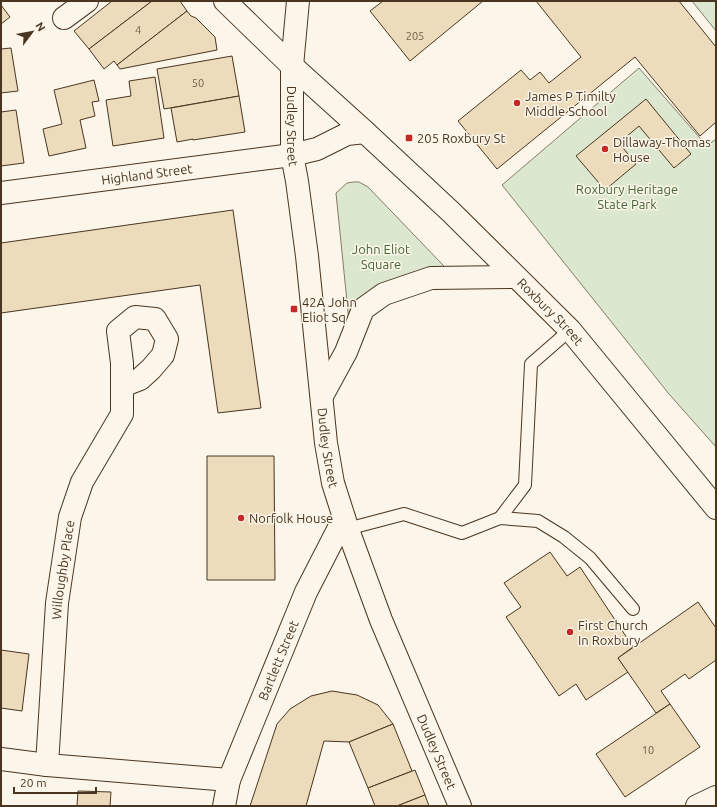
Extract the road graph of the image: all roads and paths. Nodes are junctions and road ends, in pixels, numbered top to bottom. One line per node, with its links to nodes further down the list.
1 (87, 1): 4 (street)
2 (225, 1): 5 (street, Roxbury Street)
3 (298, 1): 5 (street)
4 (64, 18)
5 (292, 66): 6 (street, Roxbury Street); 7 (street, Dudley Street)
6 (365, 132): 7 (street); 9 (street, Roxbury Street)
7 (292, 155): 8 (street, Highland Street); 12 (street, Dudley Street)
8 (1, 193)
9 (516, 277): 10 (street, Roxbury Street); 12 (street)
10 (570, 330): 13 (street, Roxbury Street); 14 (lane)
11 (122, 386): 18 (street, Willoughby Place)
12 (322, 396): 15 (street, Dudley Street)
13 (716, 508)
14 (500, 518): 15 (lane); 16 (lane)
15 (346, 524): 19 (street, Bartlett Street); 22 (street, Dudley Street)
16 (633, 609)
17 (1, 759): 18 (street)
18 (47, 765): 19 (street)
19 (230, 780): 21 (street, Bartlett Street)
20 (716, 796): 23 (street)
21 (224, 806)
22 (460, 806)
23 (697, 806)

